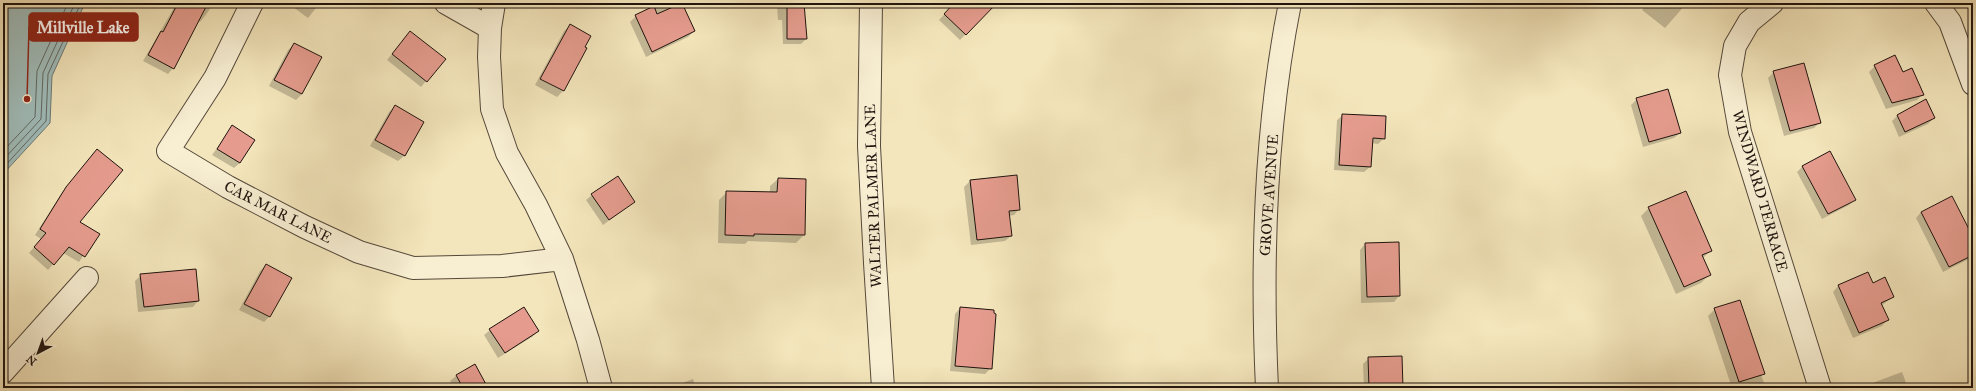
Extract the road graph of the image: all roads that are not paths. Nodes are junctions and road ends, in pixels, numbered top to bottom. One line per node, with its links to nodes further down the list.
1 (252, 3): 10 (street, CAR MAR LANE)
2 (446, 3): 8 (street)
3 (494, 3): 8 (street)
4 (871, 3): 14 (street, WALTER PALMER LANE)
5 (1290, 3): 15 (street, GROVE AVENUE)
6 (1772, 3): 16 (street, WINDWARD TERRACE)
7 (1936, 3): 9 (street)
8 (490, 28): 10 (street)
9 (1973, 84)
10 (562, 259): 13 (street)
11 (87, 278): 12 (street)
12 (3, 372)
13 (600, 388)
14 (883, 388)
15 (1267, 388)
16 (1820, 388)

